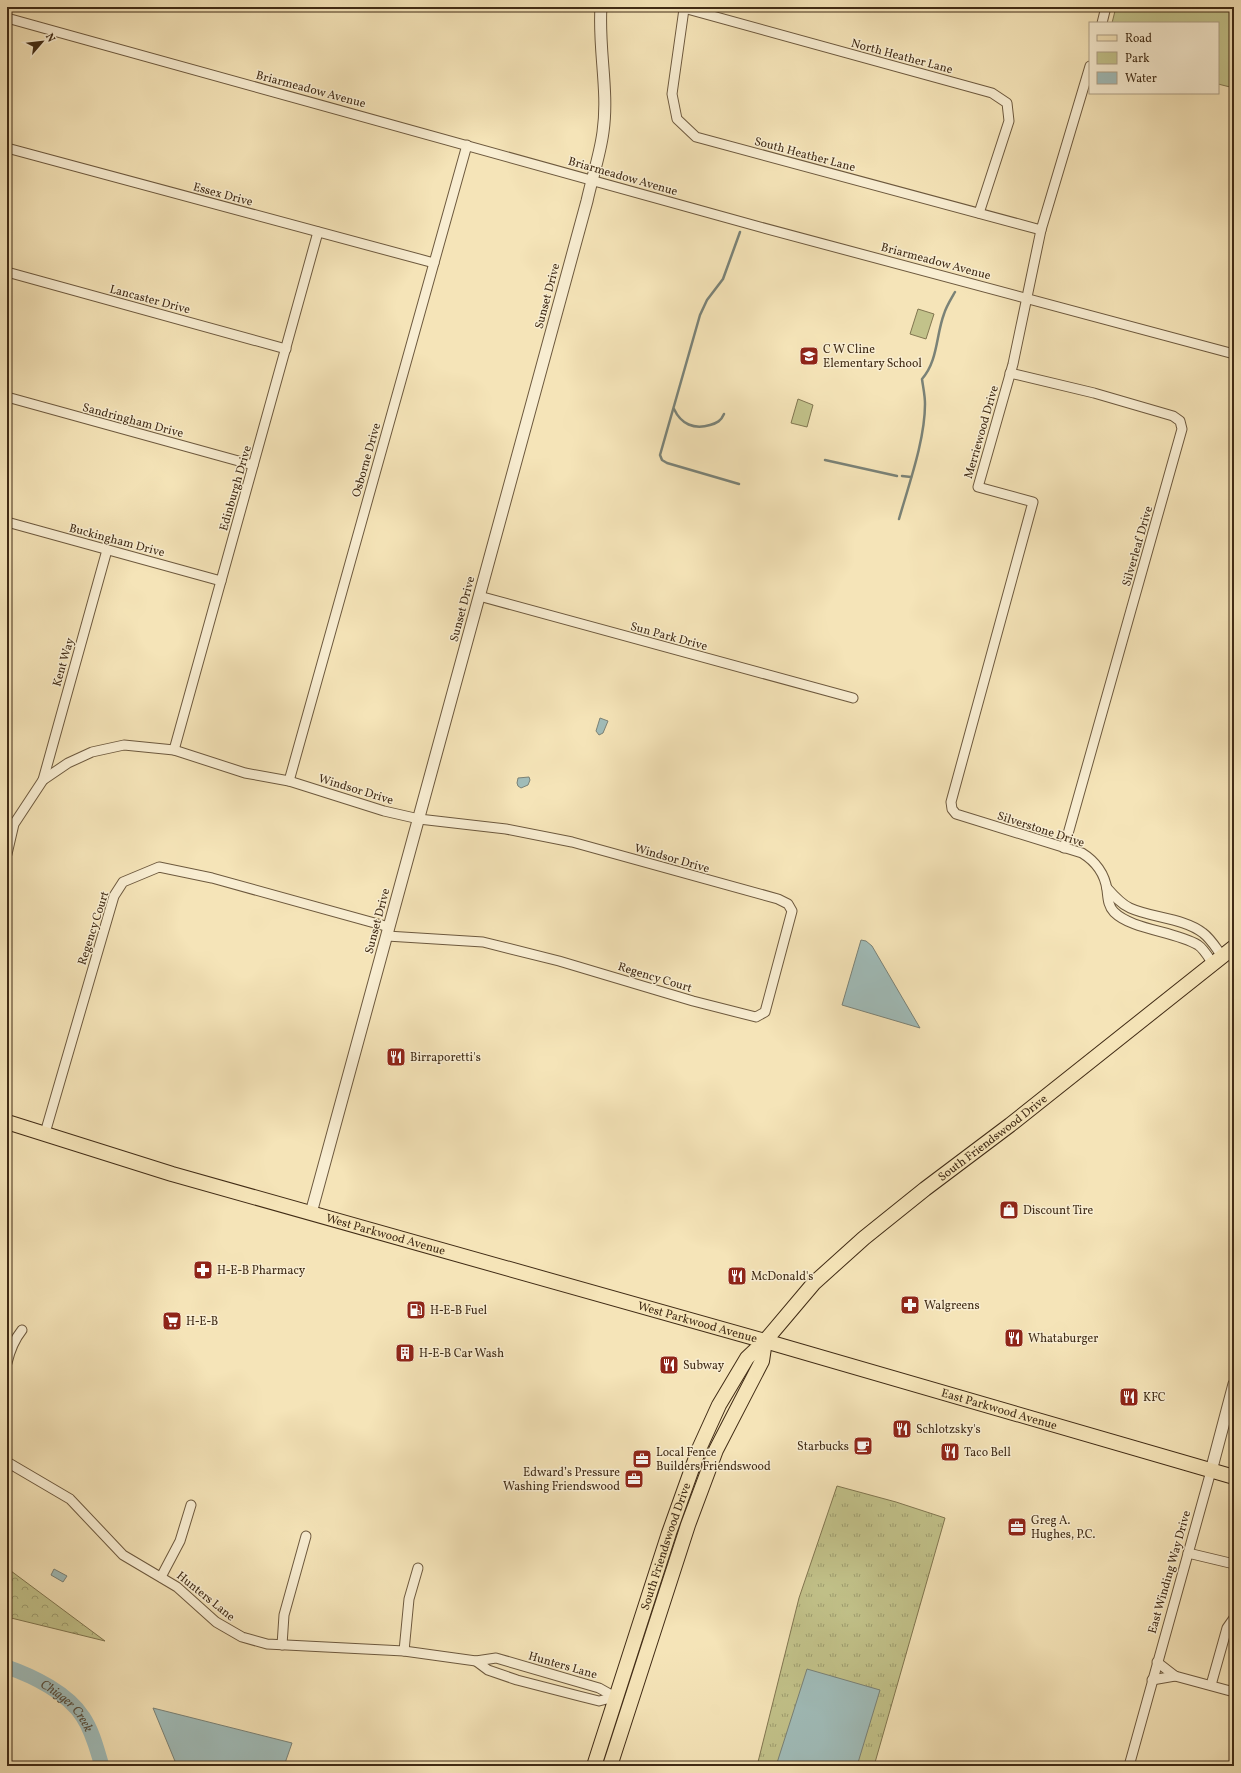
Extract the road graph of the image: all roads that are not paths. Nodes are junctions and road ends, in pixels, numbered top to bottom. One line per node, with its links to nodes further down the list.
1 (601, 7): 9 (street, Sunset Drive)
2 (1106, 7): 5 (street)
3 (681, 8): 10 (street, South Heather Lane); 10 (street, North Heather Lane)
4 (7, 18): 7 (street, Briarmeadow Avenue)
5 (1102, 22)
6 (1089, 69): 11 (street, Merriewood Drive)
7 (467, 145): 9 (street, Briarmeadow Avenue); 13 (street, Osborne Drive)
8 (7, 148): 12 (street, Essex Drive)
9 (592, 180): 15 (street, Briarmeadow Avenue); 24 (street, Sunset Drive)
10 (979, 213): 11 (street, South Heather Lane)
11 (1041, 230): 15 (street, Merriewood Drive)
12 (318, 232): 13 (street, Essex Drive); 16 (street, Edinburgh Drive)
13 (434, 263): 28 (street, Osborne Drive)
14 (7, 272): 16 (street, Lancaster Drive)
15 (1027, 298): 17 (street, Briarmeadow Avenue); 18 (street, Merriewood Drive)
16 (286, 349): 20 (street, Edinburgh Drive)
17 (1234, 354)
18 (1010, 373): 29 (street, Merriewood Drive); 31 (street, Silverleaf Drive)
19 (7, 397): 20 (street, Sandringham Drive)
20 (253, 465): 23 (street, Edinburgh Drive)
21 (7, 522): 22 (street, Buckingham Drive)
22 (107, 550): 23 (street, Buckingham Drive); 27 (street, Kent Way)
23 (221, 581): 26 (street, Edinburgh Drive)
24 (479, 596): 25 (street, Sun Park Drive); 30 (street, Sunset Drive)
25 (853, 698)
26 (174, 750): 27 (street, Windsor Drive); 28 (street, Windsor Drive)
27 (43, 780): 32 (street, Windsor Drive)
28 (289, 781): 30 (street, Windsor Drive)
29 (952, 809): 31 (street, Silverstone Drive)
30 (419, 819): 34 (street, Windsor Drive); 36 (street, Sunset Drive)
31 (1064, 848): 33 (street, Silverstone Drive)
32 (7, 854)
33 (1107, 888): 35 (street, Silverstone Drive); 37 (street, Silverstone Drive)
34 (751, 892): 36 (street, Regency Court)
35 (1170, 920): 37 (street); 39 (street, Silverstone Drive)
36 (388, 932): 41 (street, Regency Court); 42 (street, Sunset Drive)
37 (1166, 932): 39 (street, Silverstone Drive)
38 (1234, 947): 39 (main road, South Friendswood Drive)
39 (1218, 960): 44 (main road, South Friendswood Drive)
40 (7, 1122): 41 (main road, West Parkwood Avenue)
41 (45, 1133): 42 (main road, West Parkwood Avenue)
42 (311, 1212): 44 (main road, West Parkwood Avenue)
43 (22, 1330): 45 (street)
44 (765, 1341): 48 (main road, East Parkwood Avenue); 65 (main road, South Friendswood Drive); 67 (main road, South Friendswood Drive)
45 (7, 1363)
46 (1234, 1384): 48 (street, East Winding Way Drive)
47 (7, 1462): 55 (street, Hunters Lane)
48 (1211, 1471): 49 (main road, East Parkwood Avenue); 52 (street, East Winding Way Drive)
49 (1234, 1477)
50 (191, 1505): 55 (street)
51 (306, 1536): 57 (street)
52 (1188, 1553): 53 (street); 60 (street, East Winding Way Drive)
53 (1234, 1564)
54 (418, 1568): 58 (street)
55 (161, 1576): 57 (street, Hunters Lane)
56 (1234, 1618): 63 (street)
57 (282, 1645): 58 (street, Hunters Lane)
58 (404, 1651): 59 (street, Hunters Lane)
59 (476, 1661): 65 (street, Hunters Lane); 65 (street, Hunters Lane)
60 (1157, 1662): 61 (street); 62 (street, East Winding Way Drive)
61 (1175, 1676): 62 (street); 63 (street)
62 (1152, 1680): 68 (street, East Winding Way Drive)
63 (1211, 1685): 64 (street)
64 (1234, 1692)
65 (615, 1697): 66 (main road, South Friendswood Drive)
66 (594, 1766)
67 (610, 1766)
68 (1129, 1766)

